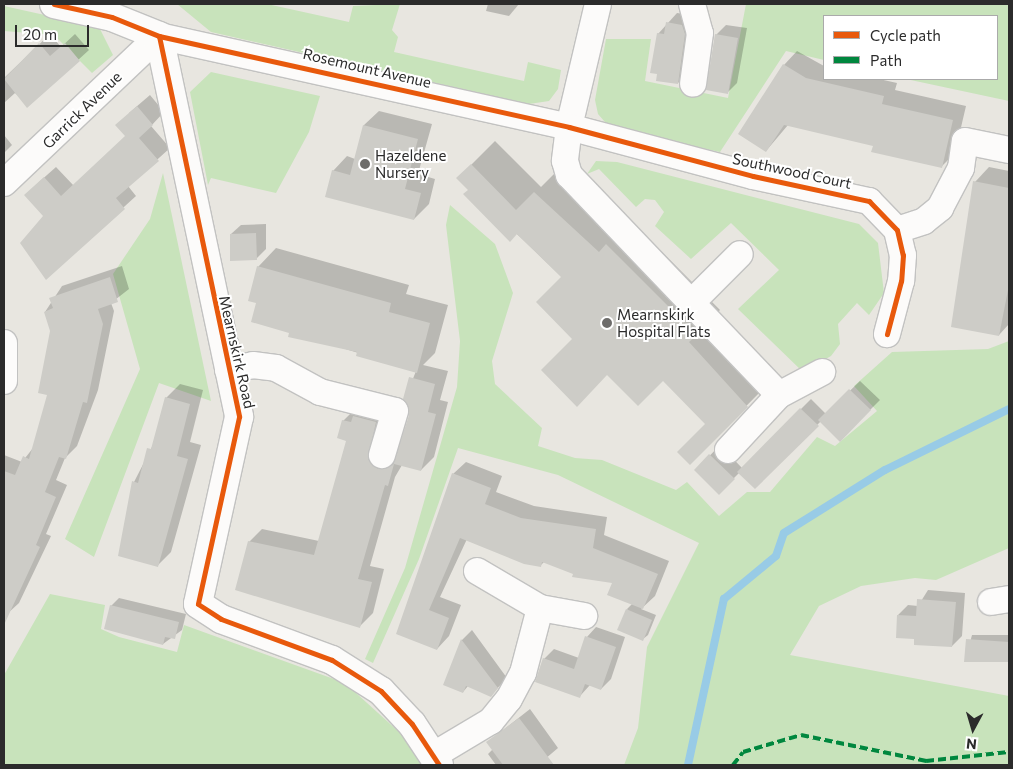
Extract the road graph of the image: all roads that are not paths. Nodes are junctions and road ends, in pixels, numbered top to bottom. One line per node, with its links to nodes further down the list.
1 (54, 4): 4 (street)
2 (598, 4): 6 (street)
3 (692, 4): 5 (street)
4 (159, 36): 6 (street, Rosemount Avenue); 8 (street, Garrick Avenue); 14 (street, Mearnskirk Road)
5 (693, 84)
6 (569, 127): 9 (street, Southwood Court); 11 (street)
7 (1009, 150): 9 (street)
8 (4, 183)
9 (897, 230): 12 (street)
10 (740, 254): 11 (street)
11 (693, 301): 17 (street)
12 (888, 334)
13 (4, 349): 16 (street)
14 (228, 370): 19 (street, Mearnskirk Road); 23 (street, Mearnskirk Road)
15 (822, 372): 17 (street)
16 (4, 381)
17 (780, 395): 18 (street)
18 (728, 450)
19 (382, 455)
20 (477, 571): 21 (street)
21 (540, 608): 22 (street); 23 (street)
22 (584, 616)
23 (437, 760)

